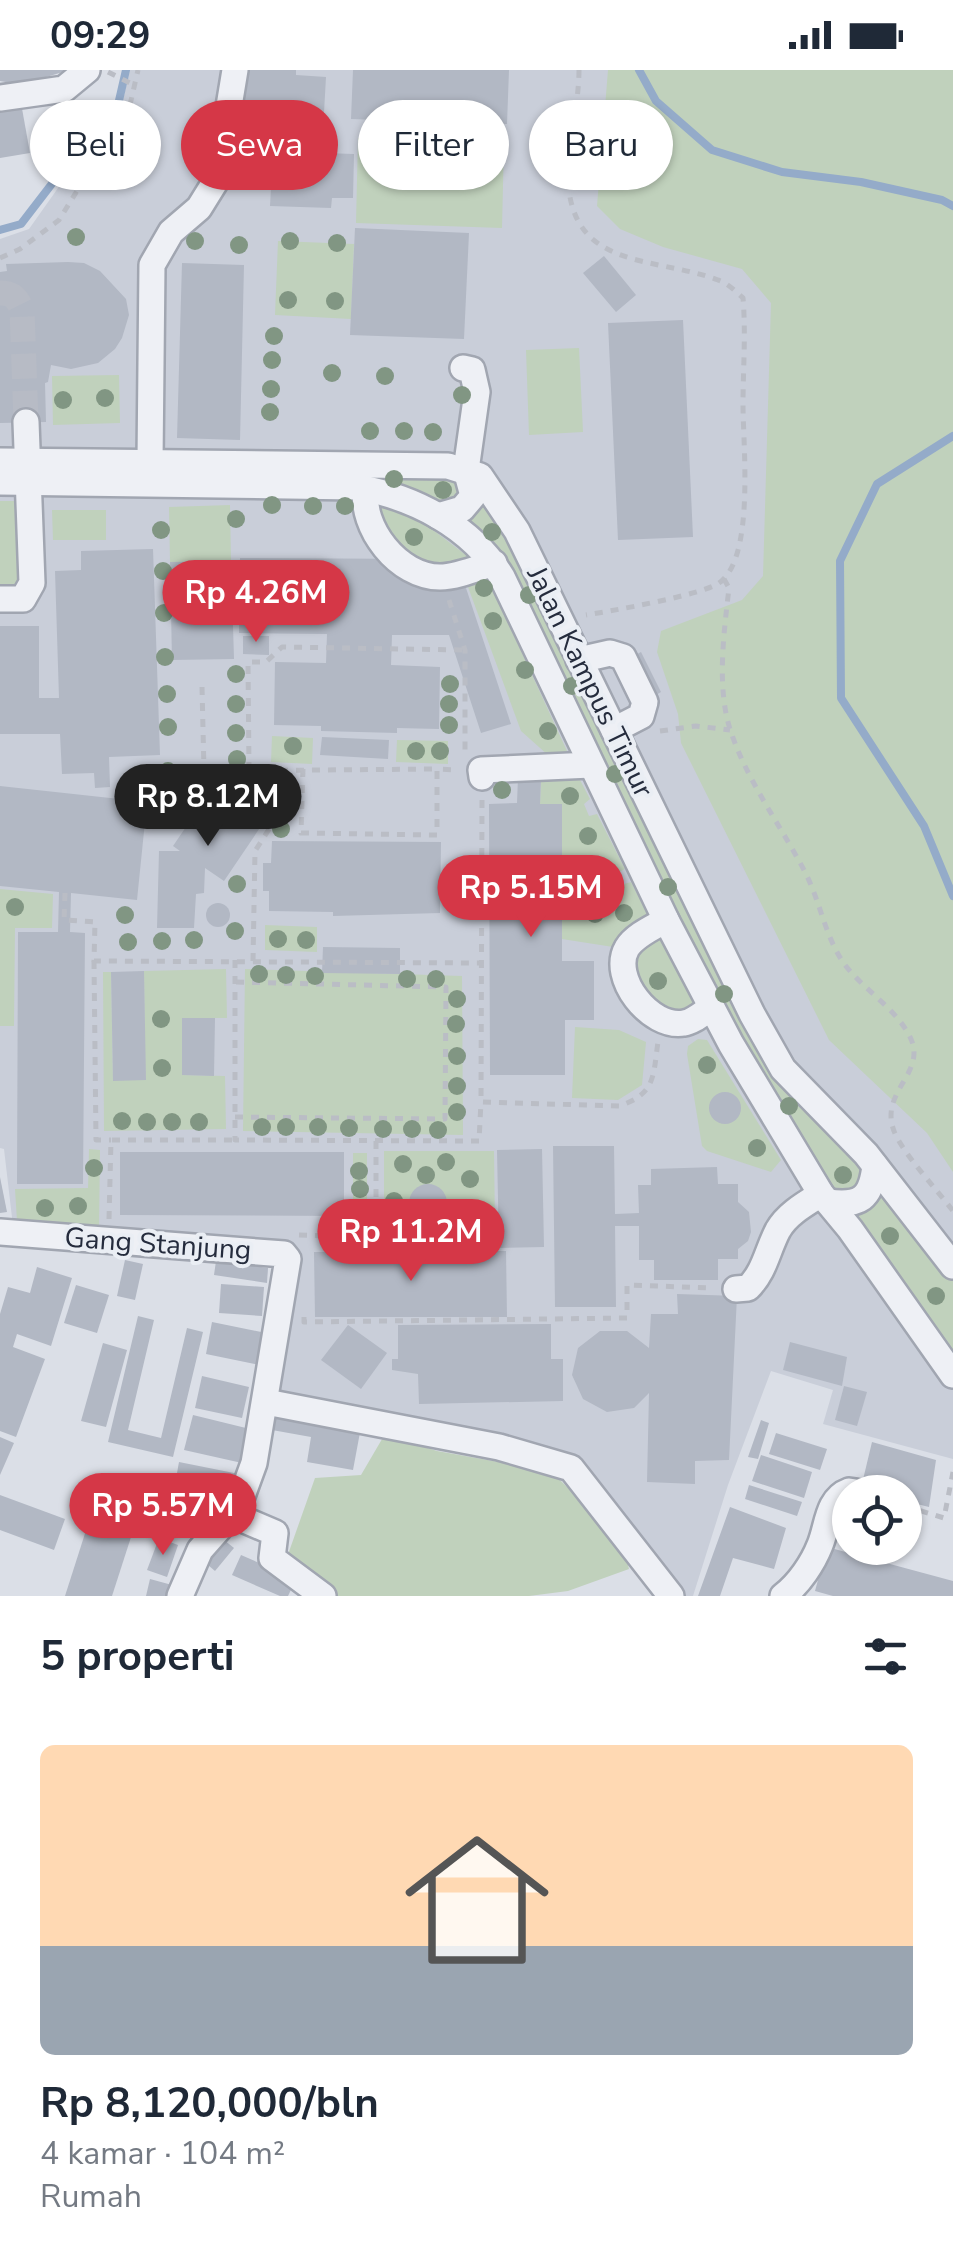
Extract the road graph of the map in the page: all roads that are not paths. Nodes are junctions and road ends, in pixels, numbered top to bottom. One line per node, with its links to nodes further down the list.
1 (235, 70): 6 (street)
2 (98, 72): 3 (street)
3 (0, 98)
4 (463, 368): 7 (street)
5 (26, 422): 8 (street)
6 (150, 461): 7 (street); 8 (street)
7 (466, 470): 10 (street); 13 (street, Jalan Kampus Timur)
8 (13, 472): 9 (street, Jalan Kampus Timur); 12 (street)
9 (366, 488): 10 (street, Jalan Kampus Timur); 11 (street)
10 (438, 516): 11 (street, Jalan Kampus Timur)
11 (494, 563): 15 (street, Jalan Kampus Timur)
12 (0, 599)
13 (579, 660): 14 (street, Jalan Kampus Timur); 14 (street)
14 (614, 730): 19 (street, Jalan Kampus Timur)
15 (591, 764): 16 (street); 17 (street, Jalan Kampus Timur)
16 (474, 773)
17 (666, 920): 18 (street, Jalan Kampus Timur); 18 (street)
18 (711, 1008): 20 (street, Jalan Kampus Timur)
19 (874, 1166): 20 (street); 22 (street, Jalan Kampus Timur)
20 (825, 1198): 23 (street); 24 (street, Jalan Kampus Timur)
21 (0, 1232): 25 (street, Gang Stanjung)
22 (953, 1266)
23 (736, 1290)
24 (953, 1375)
25 (266, 1402): 27 (street); 30 (street)
26 (832, 1511): 31 (street)
27 (232, 1515): 28 (street); 29 (street)
28 (180, 1596)
29 (324, 1596)
30 (671, 1596)
31 (784, 1596)

